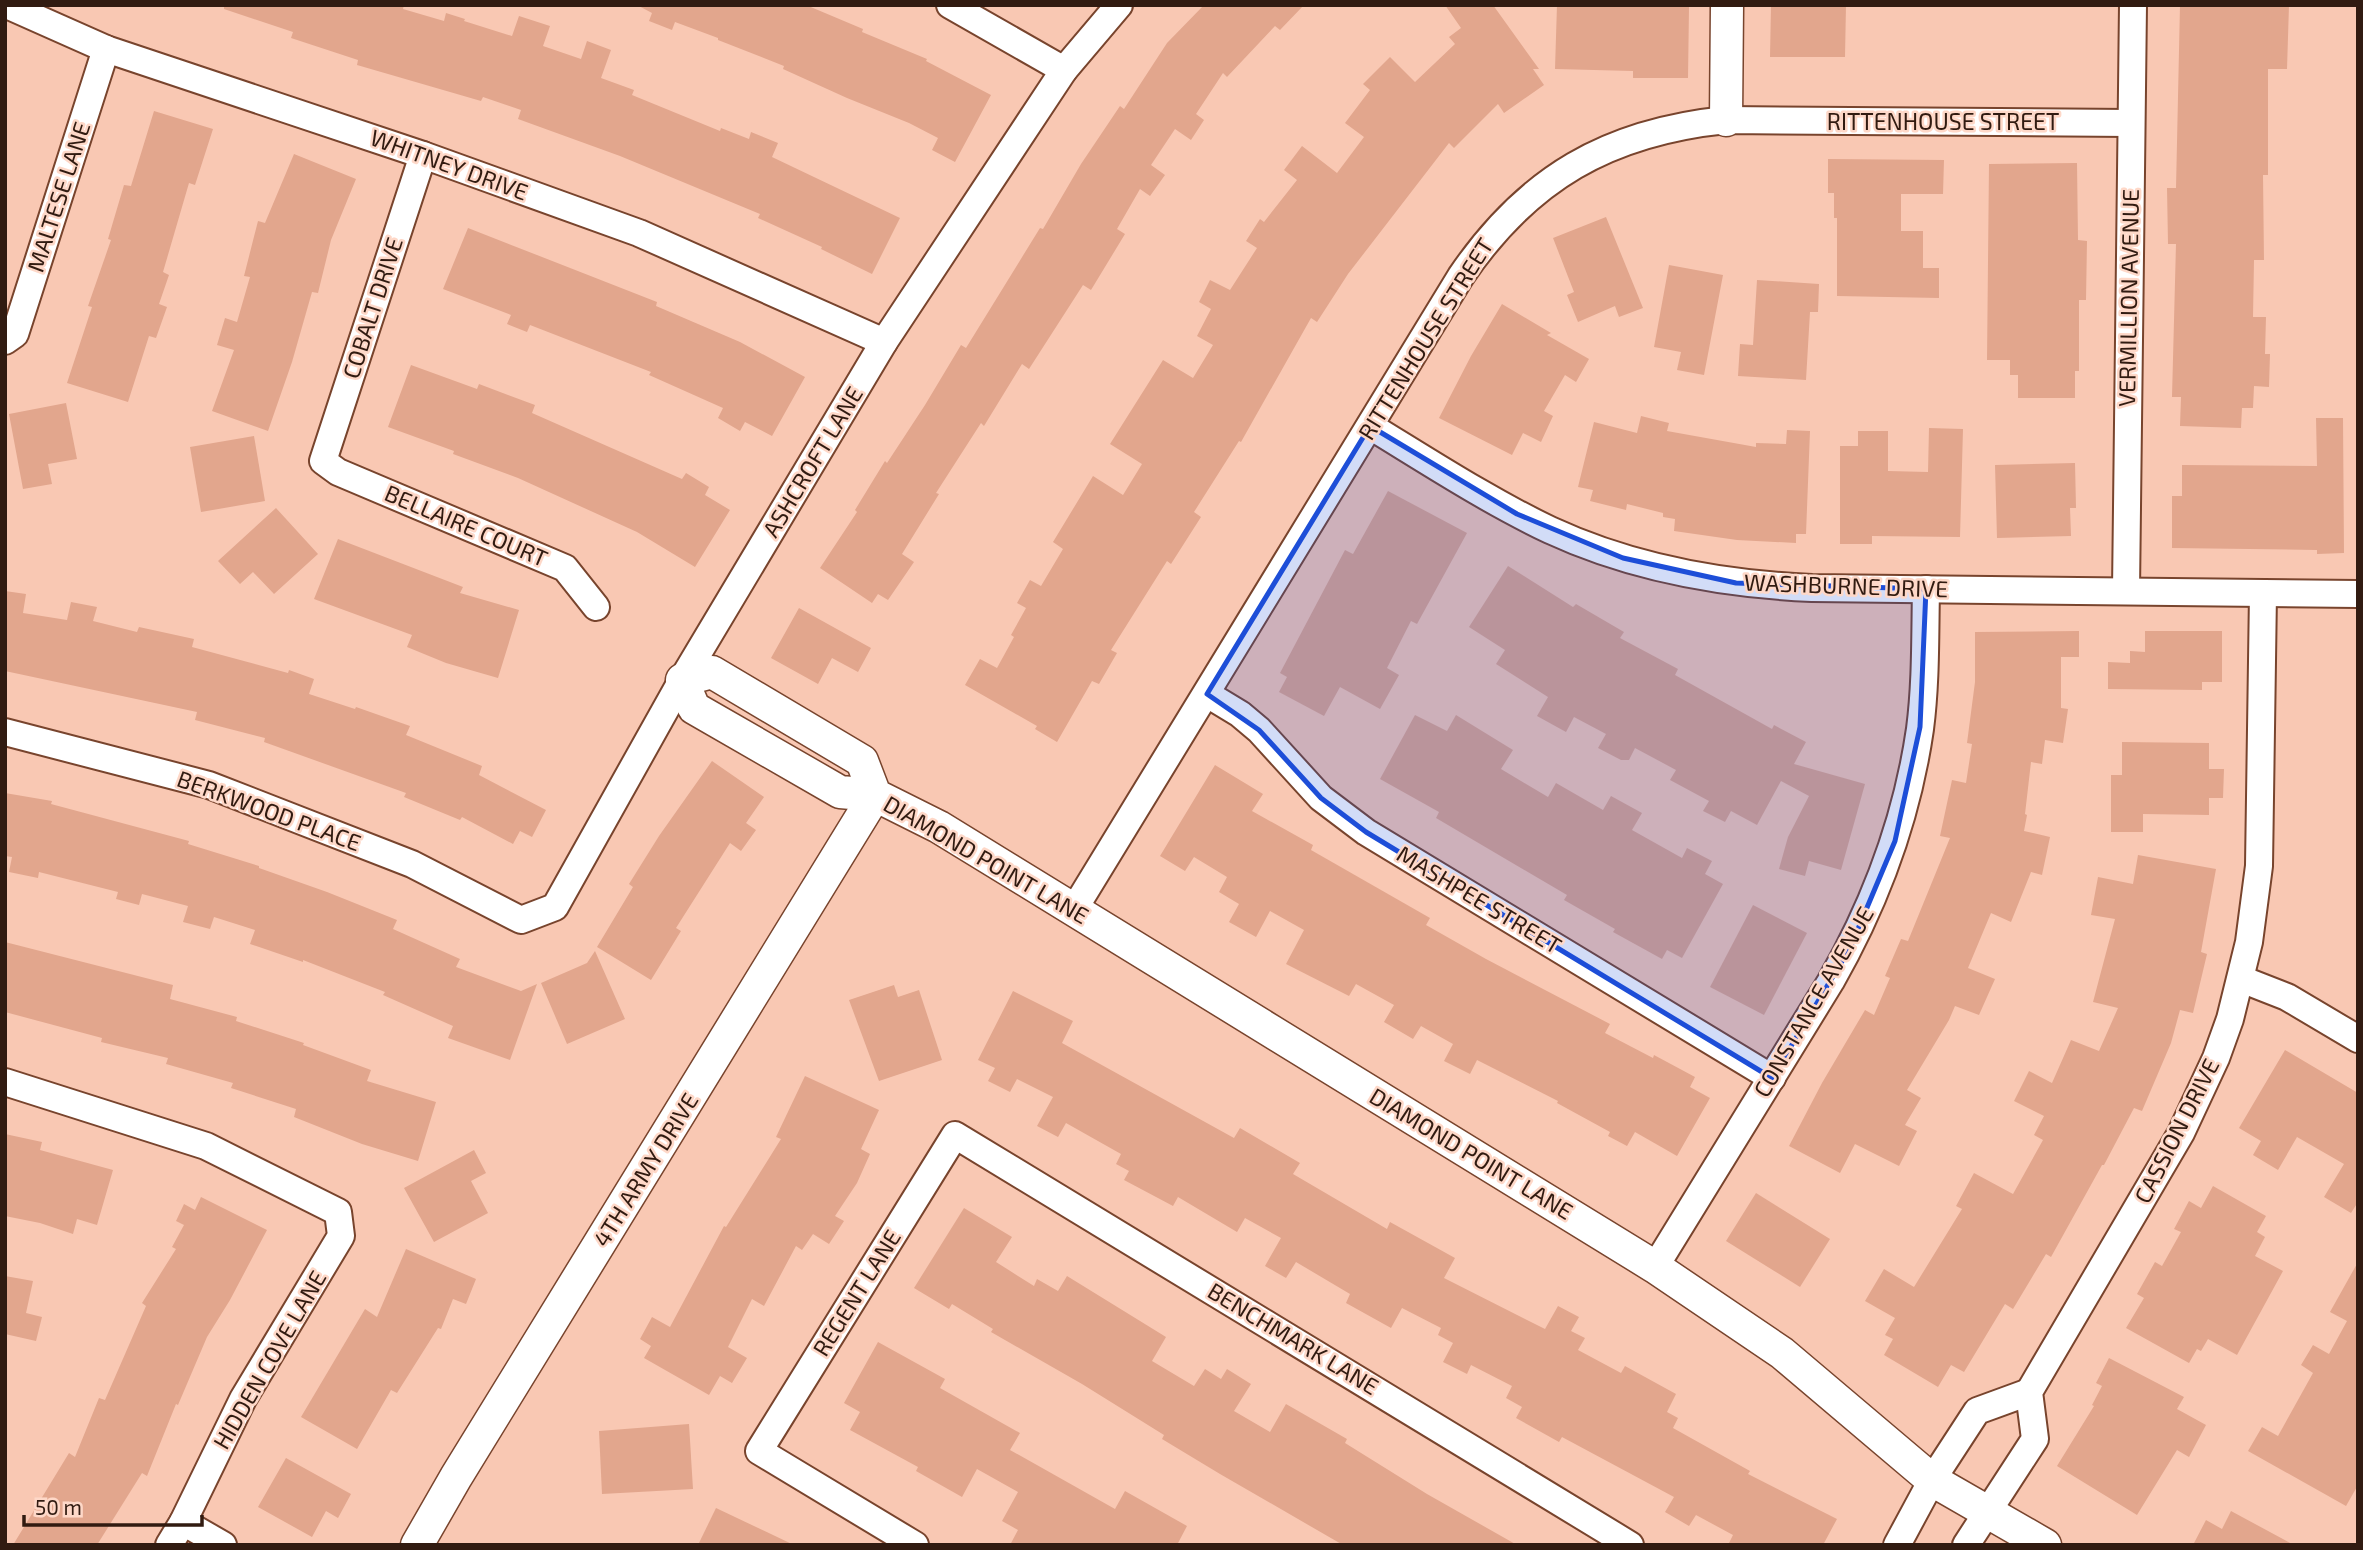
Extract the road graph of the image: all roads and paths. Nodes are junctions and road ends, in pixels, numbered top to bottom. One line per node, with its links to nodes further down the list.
1 (7, 5): 6 (street, WHITNEY DRIVE)
2 (950, 5): 7 (street)
3 (1119, 5): 7 (street, ASHCROFT LANE)
4 (1727, 5): 8 (street)
5 (2133, 5): 9 (street, VERMILLION AVENUE)
6 (106, 49): 10 (street, WHITNEY DRIVE); 11 (street, MALTESE LANE)
7 (1064, 70): 12 (street, ASHCROFT LANE)
8 (1726, 120): 9 (street, RITTENHOUSE STREET); 13 (street, RITTENHOUSE STREET)
9 (2131, 123): 16 (street, VERMILLION AVENUE)
10 (423, 155): 12 (street, WHITNEY DRIVE); 14 (street, COBALT DRIVE)
11 (5, 341)
12 (884, 342): 20 (street, ASHCROFT LANE)
13 (1370, 426): 15 (street, WASHBURNE DRIVE); 21 (street, RITTENHOUSE STREET)
14 (324, 461): 19 (street, BELLAIRE COURT)
15 (1926, 589): 16 (street, WASHBURNE DRIVE); 28 (street, CONSTANCE AVENUE)
16 (2126, 591): 17 (street, WASHBURNE DRIVE)
17 (2263, 593): 18 (street, WASHBURNE DRIVE); 26 (street, CASSION DRIVE)
18 (2358, 594)
19 (596, 607)
20 (682, 680): 23 (street, DIAMOND POINT LANE); 25 (street, ASHCROFT LANE)
21 (1208, 694): 24 (street, RITTENHOUSE STREET); 28 (street, MASHPEE STREET)
22 (5, 732): 25 (street, BERKWOOD PLACE)
23 (874, 794): 24 (street, DIAMOND POINT LANE); 38 (street, 4TH ARMY DRIVE)
24 (1073, 911): 31 (street, DIAMOND POINT LANE)
25 (521, 920)
26 (2241, 979): 27 (street); 32 (street, CASSION DRIVE)
27 (2358, 1039)
28 (1772, 1078): 31 (street, CONSTANCE AVENUE)
29 (5, 1082): 35 (street, HIDDEN COVE LANE)
30 (954, 1135): 39 (street, REGENT LANE); 40 (street, BENCHMARK LANE)
31 (1655, 1267): 33 (street, DIAMOND POINT LANE)
32 (2029, 1392): 33 (street); 34 (street)
33 (1932, 1480): 34 (street, DIAMOND POINT LANE); 41 (street)
34 (1987, 1511): 42 (street); 43 (street, DIAMOND POINT LANE)
35 (183, 1522): 36 (street, HIDDEN COVE LANE); 37 (street)
36 (169, 1545)
37 (223, 1545)
38 (417, 1545)
39 (915, 1545)
40 (1630, 1545)
41 (1897, 1545)
42 (1966, 1545)
43 (2045, 1545)

